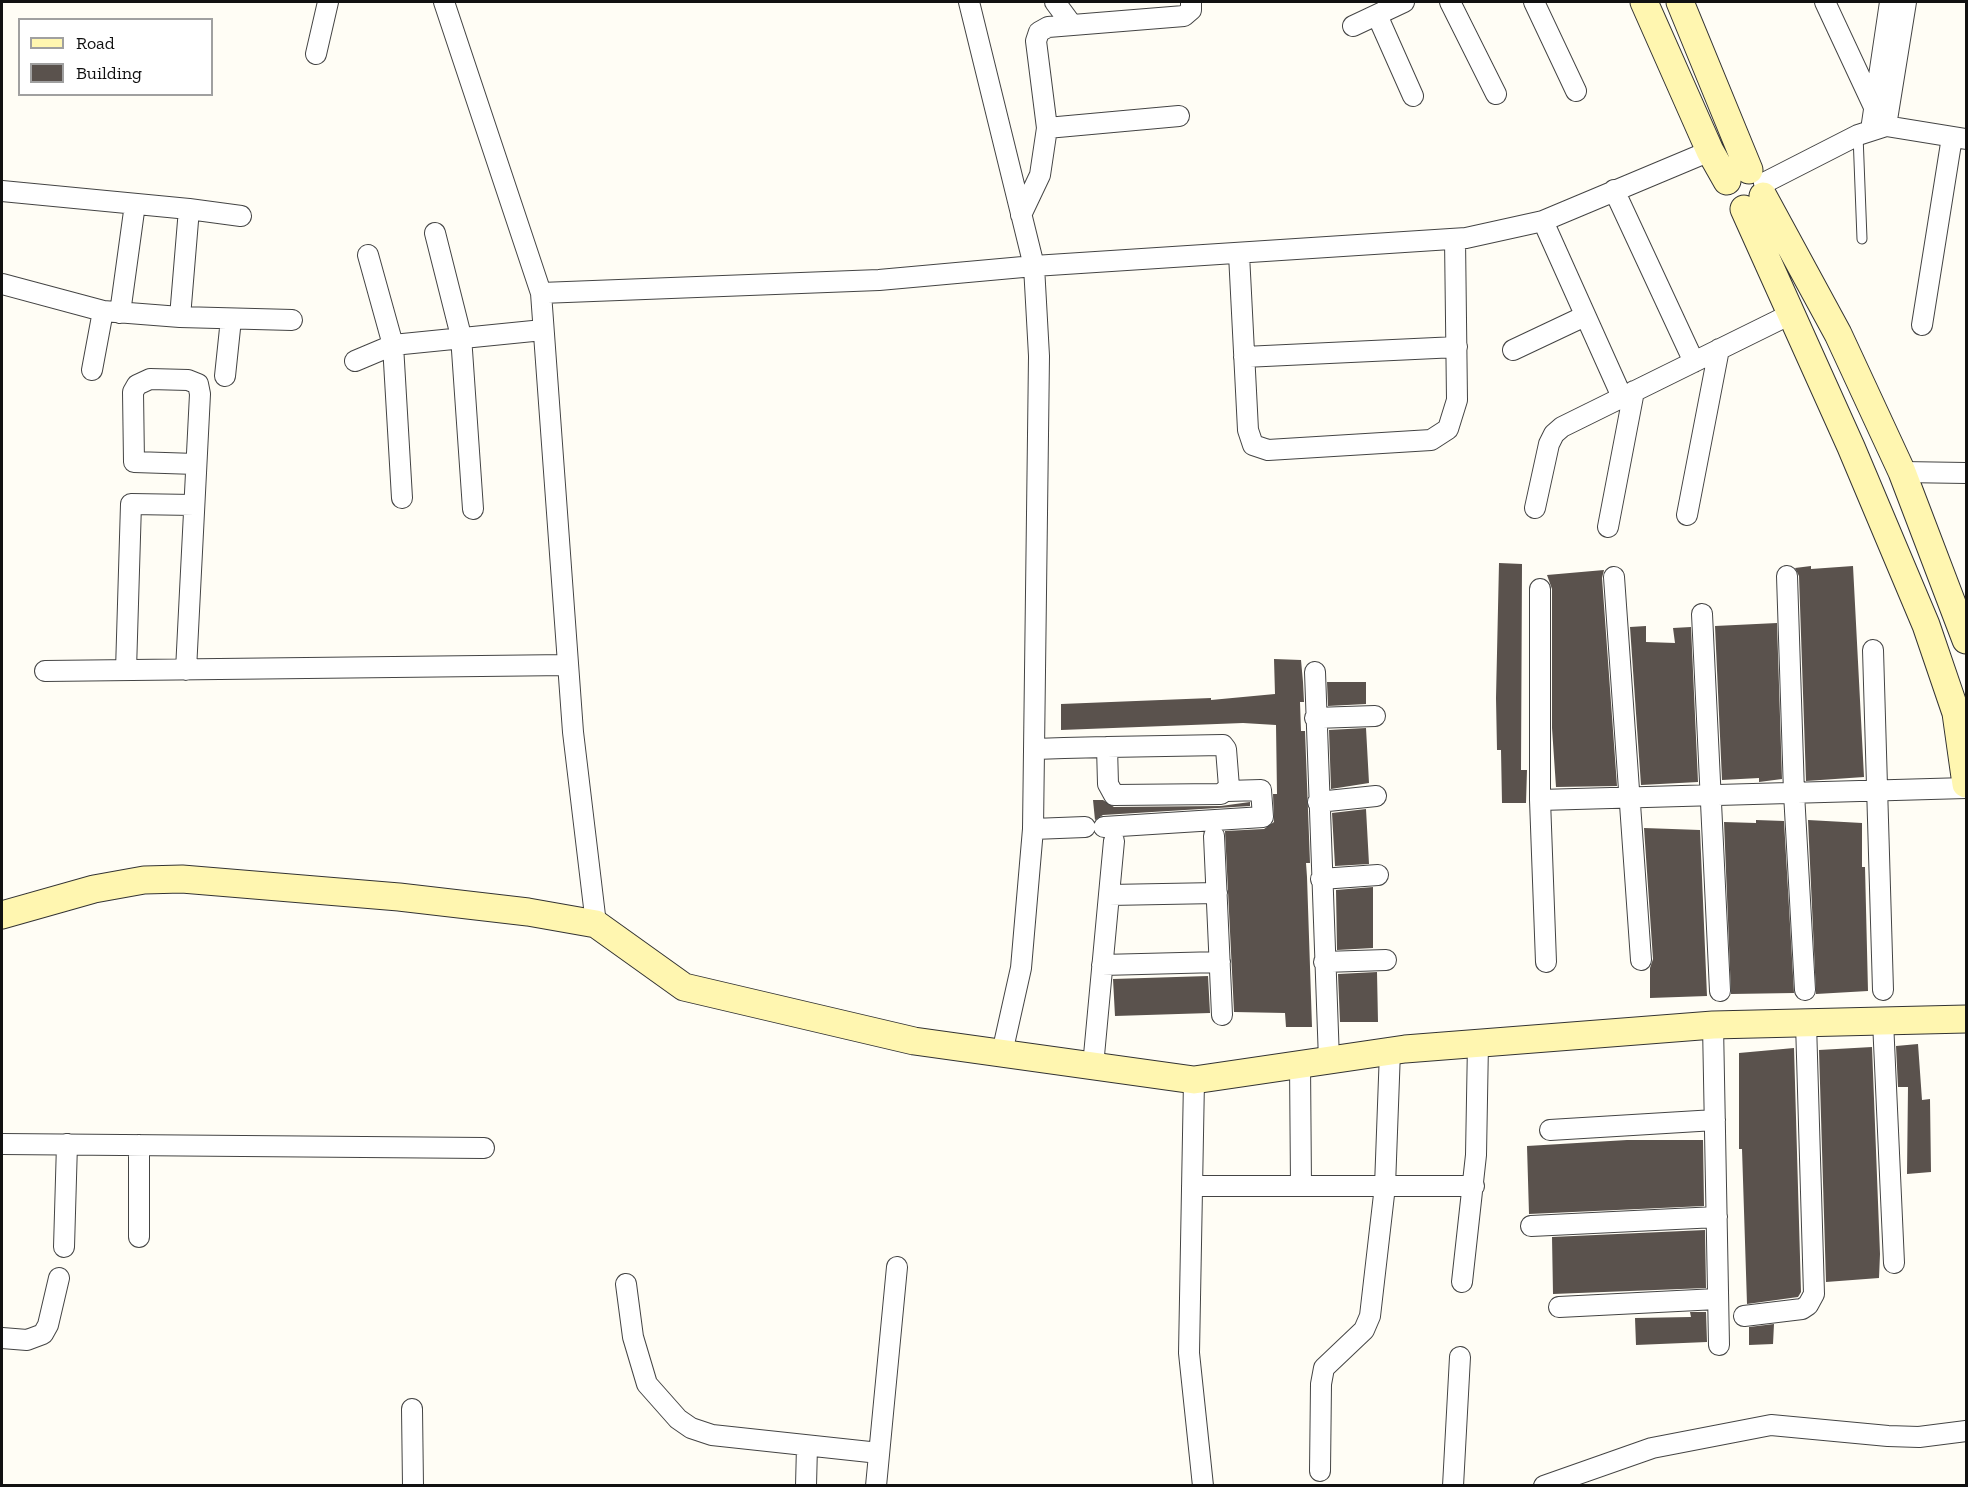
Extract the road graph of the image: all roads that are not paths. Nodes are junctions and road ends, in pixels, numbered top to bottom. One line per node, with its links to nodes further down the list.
1 (328, 2): 16 (street)
2 (444, 2): 41 (street)
3 (969, 2): 31 (street)
4 (1055, 2): 14 (street)
5 (1191, 2): 14 (street)
6 (1450, 2): 18 (street)
7 (1534, 2): 17 (street)
8 (1644, 2): 25 (street)
9 (1680, 2): 26 (street)
10 (1825, 2): 20 (street)
11 (1890, 2): 20 (street)
12 (1906, 2): 23 (street)
13 (1387, 7): 15 (street); 19 (street)
14 (1072, 25): 22 (street)
15 (1353, 26)
16 (316, 54)
17 (1576, 91)
18 (1496, 94)
19 (1413, 96)
20 (1874, 107): 23 (street)
21 (1179, 116): 22 (street)
22 (1047, 128): 31 (street)
23 (1872, 130): 24 (street); 26 (street); 36 (lane)
24 (1959, 138): 48 (street)
25 (1710, 151): 26 (street); 27 (street)
26 (1749, 188): 43 (street); 62 (street)
27 (1614, 190): 33 (street); 57 (street)
28 (2, 191): 29 (street)
29 (135, 204): 30 (street); 42 (street)
30 (189, 209): 32 (street); 45 (street)
31 (1021, 215): 39 (street)
32 (241, 216)
33 (1543, 221): 35 (street); 44 (street)
34 (435, 233): 50 (street)
35 (1455, 239): 37 (street); 52 (street)
36 (1862, 239)
37 (1239, 254): 39 (street); 55 (street)
38 (368, 255): 51 (street)
39 (1034, 266): 41 (street); 84 (street)
40 (2, 284): 42 (street)
41 (541, 293): 49 (street)
42 (112, 312): 45 (street); 58 (street)
43 (1791, 314): 53 (street); 85 (street)
44 (1585, 316): 54 (street); 60 (street)
45 (180, 317): 46 (street)
46 (231, 319): 47 (street); 59 (street)
47 (292, 320)
48 (1922, 325)
49 (543, 330): 50 (street); 76 (street)
50 (461, 336): 51 (street); 67 (street)
51 (393, 345): 56 (street); 64 (street)
52 (1457, 347): 55 (street); 55 (street)
53 (1719, 349): 57 (street); 68 (street)
54 (1513, 350)
55 (1244, 357)
56 (355, 361)
57 (1694, 362): 60 (street)
58 (92, 370)
59 (225, 376)
60 (1628, 394): 66 (street); 69 (street)
61 (196, 464): 61 (street); 65 (street)
62 (1902, 472): 63 (street); 74 (street)
63 (1966, 473)
64 (402, 498)
65 (194, 505): 77 (street); 78 (street)
66 (1535, 508)
67 (473, 509)
68 (1687, 515)
69 (1608, 527)
70 (1787, 576): 88 (street)
71 (1614, 577): 91 (street)
72 (1540, 589): 92 (street)
73 (1702, 614): 89 (street)
74 (1966, 640)
75 (1873, 650): 86 (street)
76 (568, 665): 78 (street); 102 (street)
77 (126, 670): 78 (street); 79 (street)
78 (186, 670)
79 (45, 671)
80 (1315, 672): 82 (street)
81 (1375, 716): 82 (street)
82 (1315, 718): 93 (street)
83 (1107, 747): 84 (street); 87 (street); 87 (street)
84 (1035, 749): 94 (street)
85 (1966, 786): 86 (street)
86 (1879, 790): 88 (street); 110 (street)
87 (1227, 791): 95 (street)
88 (1794, 793): 89 (street); 109 (street)
89 (1710, 795): 91 (street); 111 (street)
90 (1376, 796): 93 (street)
91 (1630, 797): 92 (street); 104 (street)
92 (1540, 800): 107 (street)
93 (1318, 802): 98 (street)
94 (1033, 829): 95 (street); 119 (street)
95 (1101, 832): 100 (street)
96 (1214, 836): 99 (street)
97 (1378, 875): 98 (street)
98 (1321, 879): 106 (street)
99 (1217, 893): 100 (street); 105 (street)
100 (1109, 895): 108 (street)
101 (2, 915): 102 (street)
102 (596, 924): 119 (street)
103 (1386, 960): 106 (street)
104 (1641, 960)
105 (1220, 962): 108 (street); 112 (street)
106 (1324, 962): 120 (street)
107 (1546, 962)
108 (1102, 965): 122 (street)
109 (1805, 990)
110 (1883, 990)
111 (1720, 991)
112 (1222, 1015)
113 (1966, 1019): 114 (street)
114 (1883, 1021): 115 (street); 138 (street)
115 (1806, 1023): 116 (street); 145 (street)
116 (1713, 1025): 117 (street); 124 (street)
117 (1478, 1043): 118 (street); 133 (street)
118 (1390, 1051): 120 (street); 132 (street)
119 (1002, 1053): 122 (street)
120 (1329, 1060): 121 (street)
121 (1300, 1064): 123 (street); 131 (street)
122 (1093, 1066): 123 (street)
123 (1194, 1080): 130 (street)
124 (1715, 1120): 125 (street); 134 (street)
125 (1550, 1130)
126 (2, 1144): 127 (street)
127 (67, 1144): 128 (street); 137 (street)
128 (139, 1145): 129 (street); 136 (street)
129 (484, 1148)
130 (1192, 1186): 131 (street); 157 (street)
131 (1301, 1186): 132 (street)
132 (1385, 1186): 133 (street); 153 (street)
133 (1474, 1186): 141 (street)
134 (1717, 1217): 135 (street); 143 (street)
135 (1531, 1226)
136 (139, 1237)
137 (64, 1247)
138 (1894, 1263)
139 (897, 1267): 152 (street)
140 (59, 1278): 146 (street)
141 (1462, 1282)
142 (626, 1284): 151 (street)
143 (1717, 1299): 144 (street); 147 (street)
144 (1560, 1307)
145 (1744, 1316)
146 (2, 1338)
147 (1719, 1345)
148 (1460, 1357): 158 (street)
149 (412, 1409): 154 (street)
150 (1966, 1431): 159 (street)
151 (807, 1446): 152 (street); 155 (street)
152 (879, 1453): 156 (street)
153 (1320, 1470)
154 (413, 1485)
155 (806, 1485)
156 (876, 1485)
157 (1203, 1485)
158 (1453, 1485)
159 (1544, 1485)

